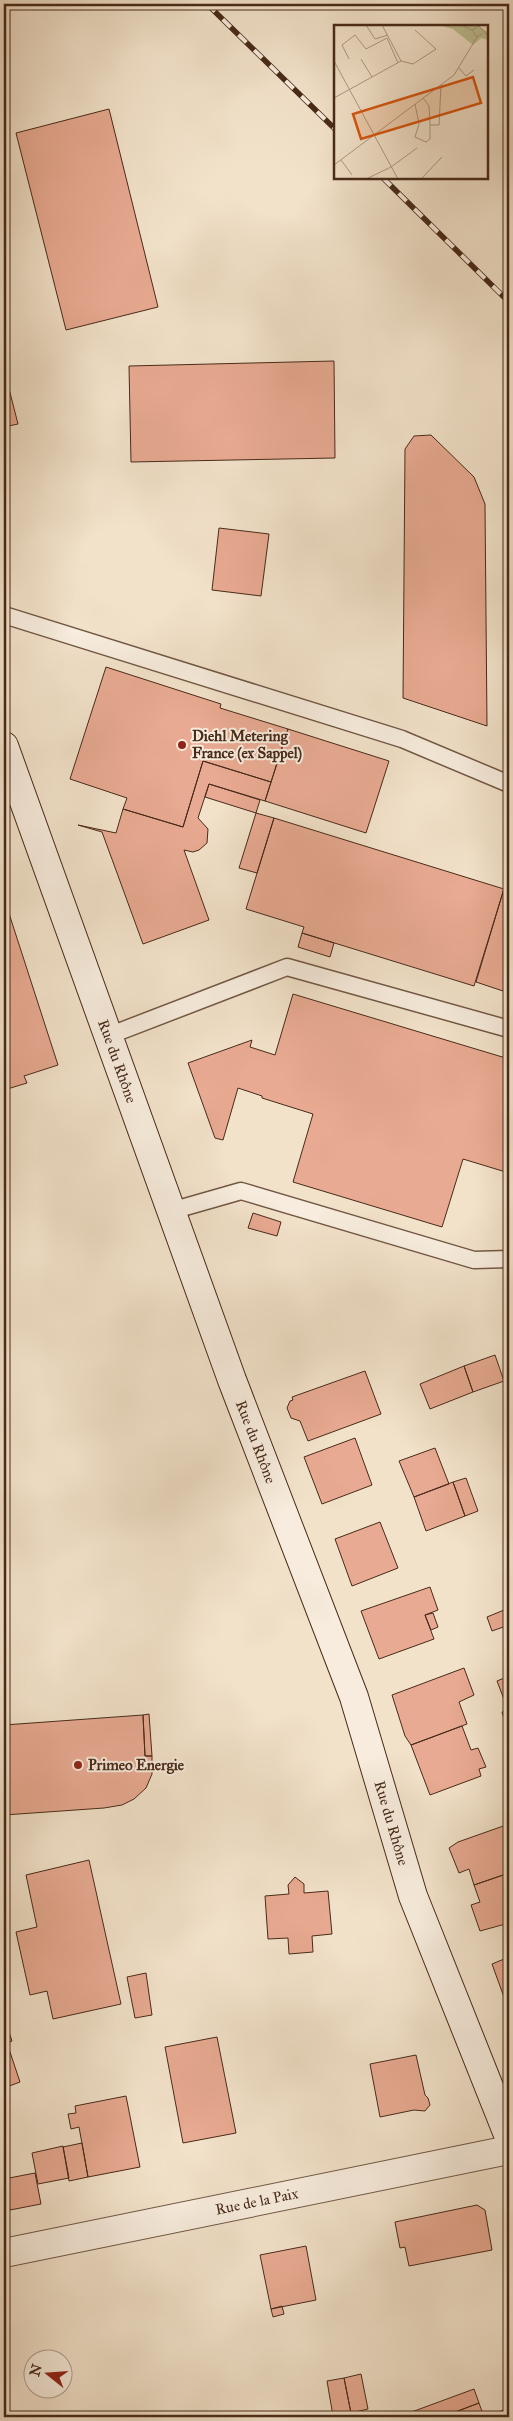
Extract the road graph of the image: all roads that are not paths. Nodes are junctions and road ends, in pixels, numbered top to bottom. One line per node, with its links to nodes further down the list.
1 (4, 615): 3 (lane)
2 (4, 746): 5 (street, Rue du Rhône)
3 (509, 784)
4 (509, 1029): 5 (lane)
5 (108, 1036): 6 (street, Rue du Rhône)
6 (171, 1211): 7 (lane); 8 (street, Rue du Rhône)
7 (509, 1260)
8 (509, 2137)
9 (509, 2150): 10 (street, Rue de la Paix)
10 (4, 2253)

